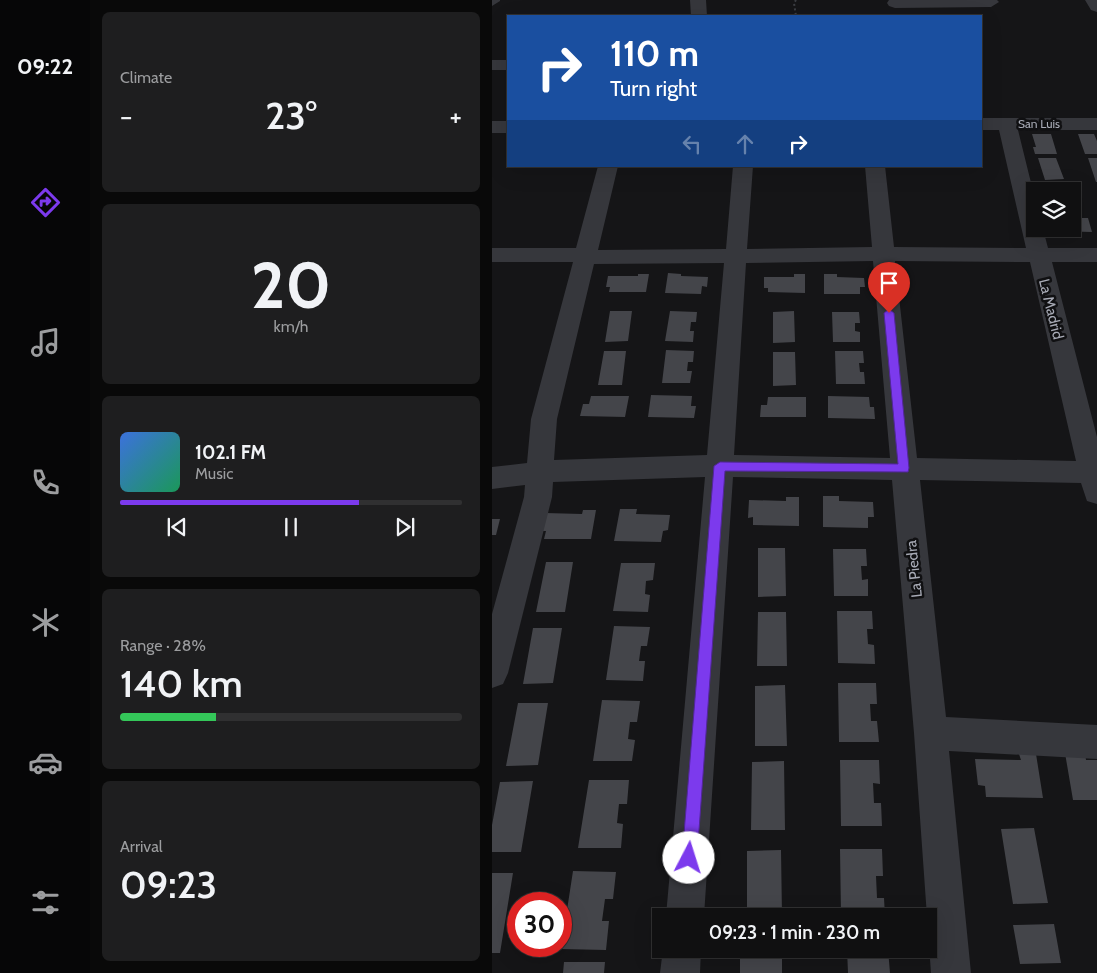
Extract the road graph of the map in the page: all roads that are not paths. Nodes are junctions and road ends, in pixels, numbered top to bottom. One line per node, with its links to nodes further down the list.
1 (698, 0): 6 (street)
2 (1093, 0): 5 (street)
3 (991, 2): 4 (street)
4 (896, 7)
5 (1096, 7)
6 (699, 15)
7 (492, 65): 8 (street)
8 (507, 65)
9 (982, 124): 10 (street, San Luis)
10 (1007, 124): 11 (street, San Luis); 18 (street, La Madrid)
11 (1096, 124)
12 (507, 126): 13 (street)
13 (492, 127)
14 (608, 167): 20 (street)
15 (743, 167): 22 (street)
16 (875, 167): 17 (street, La Piedra)
17 (883, 254): 18 (street); 22 (street); 24 (street, La Piedra)
18 (1037, 254): 21 (street); 27 (street, La Madrid)
19 (492, 255): 20 (street)
20 (584, 255): 22 (street); 25 (street)
21 (1096, 255)
22 (735, 257): 23 (street)
23 (720, 466): 24 (street); 25 (street); 31 (street)
24 (904, 468): 27 (street); 29 (street, La Piedra)
25 (539, 472): 26 (street); 28 (street)
26 (492, 478)
27 (1095, 479)
28 (492, 674)
29 (931, 733): 30 (street); 34 (street, La Piedra)
30 (1096, 742)
31 (686, 908)
32 (681, 958): 33 (street)
33 (680, 973)
34 (951, 973)

